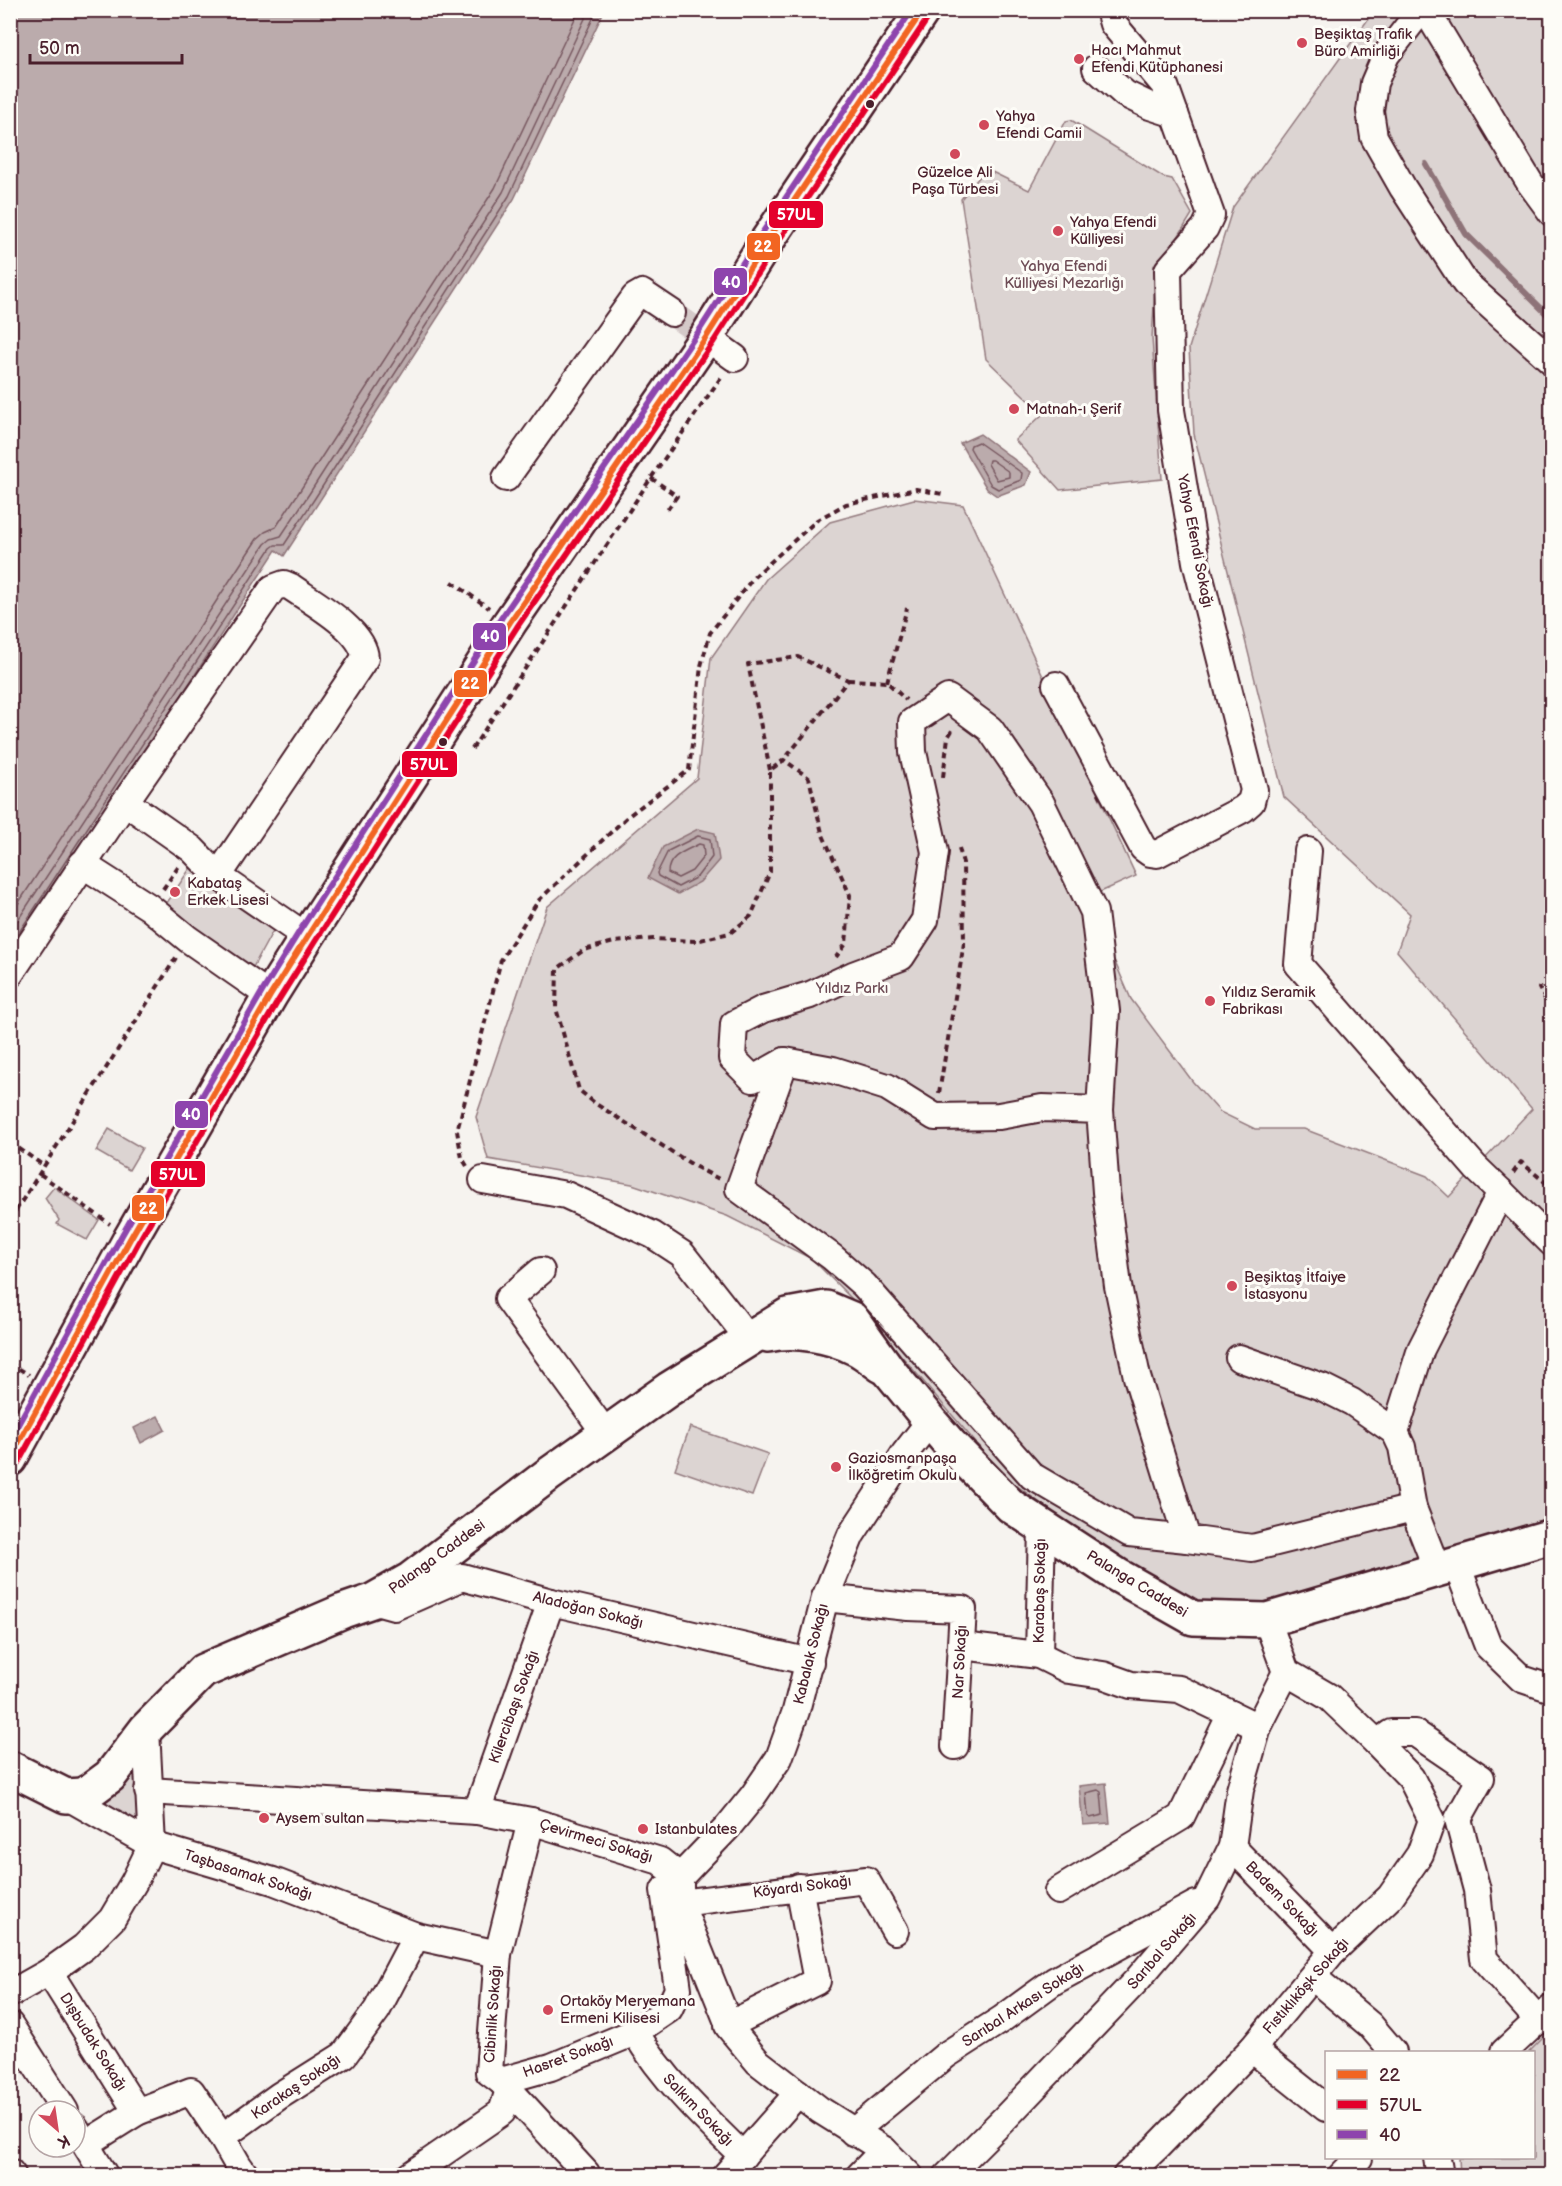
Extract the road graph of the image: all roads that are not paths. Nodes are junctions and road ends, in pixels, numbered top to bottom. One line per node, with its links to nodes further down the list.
1 (923, 10): 16 (main road)
2 (1109, 10): 6 (street, Yahya Efendi Sokağı)
3 (1421, 10): 9 (street)
4 (1426, 10): 7 (street)
5 (1096, 68): 6 (street)
6 (1175, 114): 11 (street, Yahya Efendi Sokağı)
7 (1551, 213)
8 (672, 313): 10 (street)
9 (1551, 361)
10 (506, 478)
11 (1056, 685)
12 (125, 802): 14 (street); 15 (street); 15 (street)
13 (1308, 851): 22 (street)
14 (82, 864): 17 (street); 18 (street)
15 (218, 876): 16 (street)
16 (307, 937): 18 (main road)
17 (10, 974)
18 (270, 996): 30 (main road)
19 (785, 1061): 20 (street); 20 (street); 34 (street)
20 (1100, 1110): 34 (street)
21 (483, 1179): 25 (street)
22 (1501, 1192): 23 (street); 28 (street)
23 (1551, 1243)
24 (541, 1271): 29 (street)
25 (748, 1339): 27 (main road, Palanga Caddesi); 29 (main road, Palanga Caddesi)
26 (1239, 1358): 28 (street)
27 (930, 1421): 32 (main road, Palanga Caddesi); 36 (street, Kabalak Sokağı)
28 (1395, 1432): 31 (street)
29 (606, 1434): 37 (main road, Palanga Caddesi)
30 (10, 1459)
31 (1413, 1508): 34 (street); 35 (street)
32 (1042, 1526): 39 (main road, Palanga Caddesi); 41 (street, Karabaş Sokağı)
33 (1551, 1536): 35 (main road, Palanga Caddesi)
34 (1187, 1539)
35 (1447, 1566): 39 (main road, Palanga Caddesi); 44 (street)
36 (825, 1598): 40 (street, Nar Sokağı); 42 (street, Kabalak Sokağı)
37 (372, 1601): 38 (street, Aladoğan Sokağı); 47 (main road, Palanga Caddesi)
38 (551, 1602): 42 (street, Aladoğan Sokağı); 53 (street, Kilercibaşı Sokağı)
39 (1268, 1620): 43 (street)
40 (961, 1646): 41 (street); 49 (street, Nar Sokağı)
41 (1039, 1655): 45 (street)
42 (810, 1662): 58 (street, Kabalak Sokağı)
43 (1286, 1672): 46 (street, Sarıbal Sokağı); 48 (street, Fıstıklıköşk Sokağı)
44 (1551, 1689)
45 (1231, 1714): 46 (street); 60 (street)
46 (1258, 1727): 56 (street, Sarıbal Sokağı)
47 (146, 1729): 51 (street); 52 (main road, Palanga Caddesi)
48 (1377, 1743): 65 (street, Fıstıklıköşk Sokağı); 70 (street)
49 (955, 1746)
50 (10, 1768): 52 (main road, Taşbasamak Sokağı)
51 (148, 1791): 53 (street, Çevirmeci Sokağı); 55 (street)
52 (66, 1796): 55 (street, Taşbasamak Sokağı)
53 (477, 1811): 54 (street, Çevirmeci Sokağı)
54 (531, 1821): 57 (street, Çevirmeci Sokağı); 66 (street, Cibinlik Sokağı)
55 (152, 1845): 64 (street, Taşbasamak Sokağı); 67 (street)
56 (1232, 1847): 61 (street, Sarıbal Sokağı); 65 (street, Badem Sokağı)
57 (660, 1861): 58 (street, Çevirmeci Sokağı); 73 (street, Hasret Sokağı)
58 (680, 1877): 62 (street)
59 (799, 1887): 62 (street, Köyardı Sokağı); 63 (street, Köyardı Sokağı); 72 (street)
60 (1058, 1891)
61 (1207, 1898): 82 (street, Sarıbal Arkası Sokağı); 98 (street, Sarıbal Sokağı)
62 (680, 1902): 72 (street)
63 (895, 1931)
64 (416, 1936): 66 (street, Taşbasamak Sokağı); 84 (street, Karakaş Sokağı)
65 (1333, 1951): 68 (street, Fıstıklıköşk Sokağı)
66 (498, 1954): 77 (street, Cibinlik Sokağı)
67 (49, 1972): 69 (street); 81 (street, Dışbudak Sokağı)
68 (1313, 1977): 74 (street, Fıstıklıköşk Sokağı); 75 (street)
69 (10, 1994)
70 (1545, 2014): 76 (street)
71 (10, 2025): 79 (street)
72 (729, 2025): 78 (street)
73 (635, 2032): 77 (street, Hasret Sokağı); 87 (street, Salkım Sokağı)
74 (1252, 2049): 80 (street); 99 (street, Fıstıklıköşk Sokağı)
75 (1392, 2051)
76 (1505, 2051)
77 (505, 2085): 92 (street, Cibinlik Sokağı); 94 (street)
78 (798, 2093): 82 (street); 87 (street)
79 (57, 2099)
80 (1325, 2107)
81 (137, 2112): 83 (street); 84 (street)
82 (853, 2132): 86 (street)
83 (87, 2133)
84 (222, 2137): 91 (street)
85 (87, 2145): 93 (street)
86 (884, 2150): 96 (street); 97 (street)
87 (742, 2156): 95 (street)
88 (1358, 2159): 100 (street)
89 (1359, 2159): 101 (street)
90 (1437, 2159): 102 (street)
91 (236, 2172)
92 (583, 2174)
93 (105, 2175)
94 (409, 2175)
95 (725, 2175)
96 (859, 2175)
97 (910, 2175)
98 (947, 2175)
99 (1126, 2175)
100 (1341, 2175)
101 (1353, 2175)
102 (1440, 2175)

